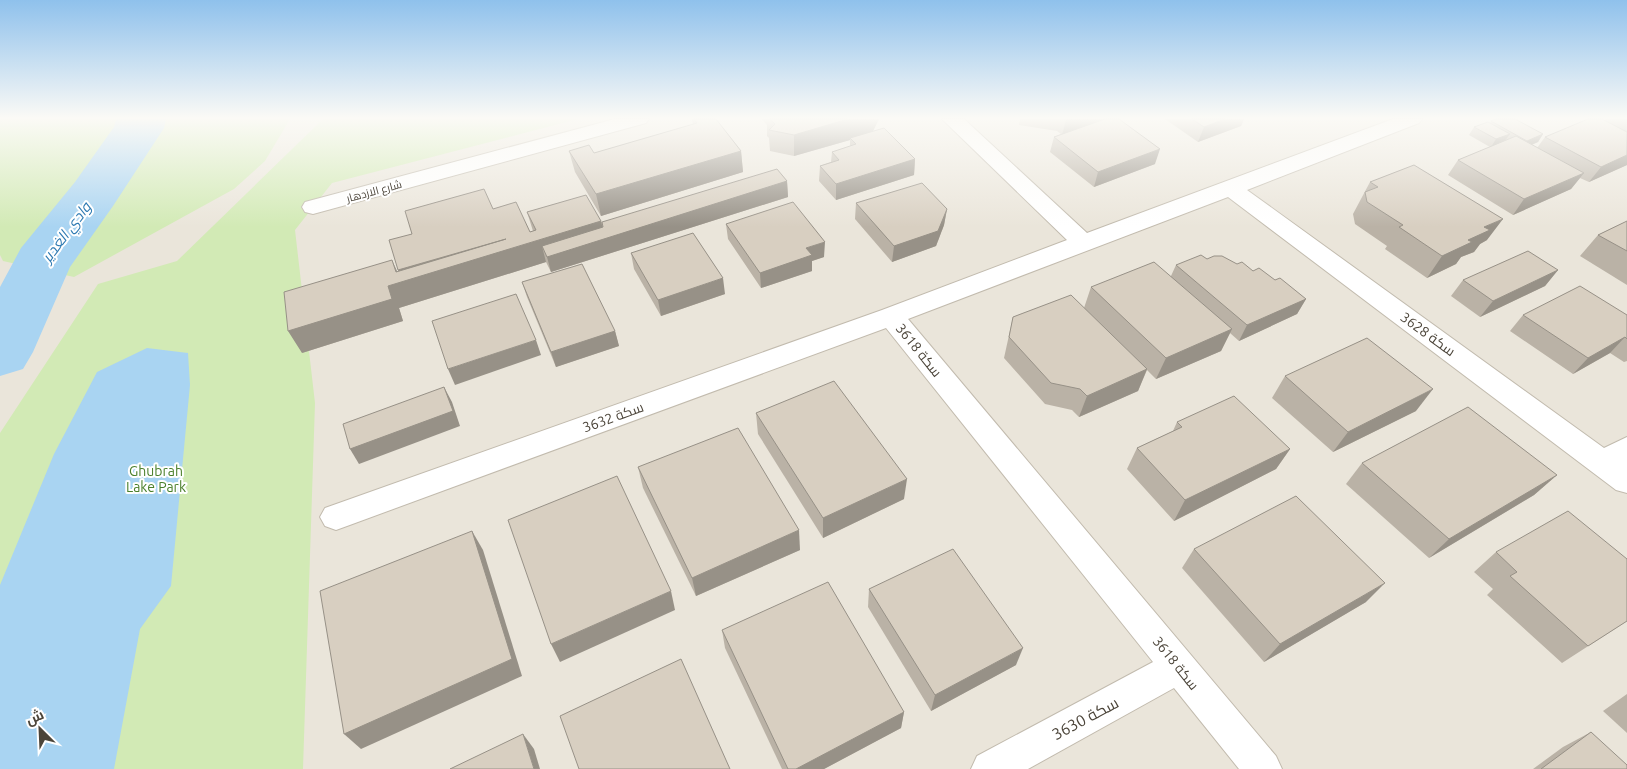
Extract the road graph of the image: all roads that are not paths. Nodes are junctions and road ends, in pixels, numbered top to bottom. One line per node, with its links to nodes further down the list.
1 (506, 155): 5 (street, شارع الازدهار)
2 (990, 155): 6 (street)
3 (1317, 155): 4 (street, سكة 3618)
4 (1230, 188): 6 (street, سكة 3618); 8 (street, سكة 3628)
5 (313, 207)
6 (1084, 243): 7 (street, سكة 3618)
7 (891, 316): 10 (street, سكة 3632); 11 (street, سكة 3618)
8 (1615, 456): 9 (street, سكة 3628)
9 (1627, 481)
10 (336, 517)
11 (1179, 667): 12 (street, سكة 3630); 13 (street, سكة 3618)
12 (990, 769)
13 (1263, 769)

